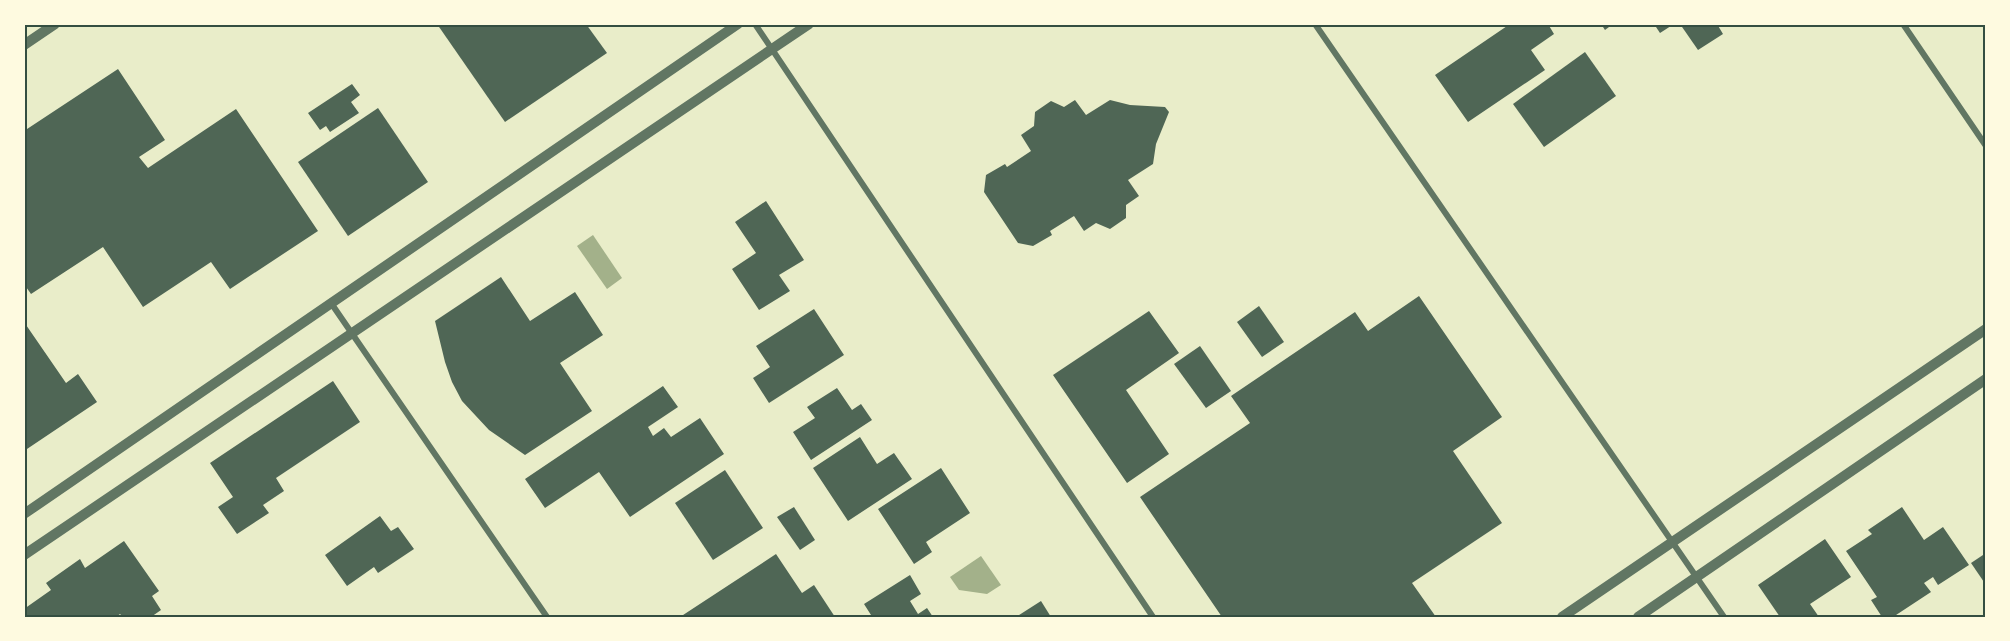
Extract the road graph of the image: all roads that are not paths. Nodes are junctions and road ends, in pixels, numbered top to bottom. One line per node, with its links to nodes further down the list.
1 (55, 24): 7 (street)
2 (738, 24): 10 (street)
3 (755, 24): 8 (street)
4 (809, 24): 8 (street)
5 (1315, 24): 15 (street)
6 (1904, 24): 9 (street)
7 (24, 45)
8 (772, 49): 12 (street); 19 (street)
9 (1986, 146)
10 (331, 303): 12 (street); 14 (street)
11 (1986, 329): 15 (street)
12 (352, 333): 16 (street); 18 (street)
13 (1986, 379): 17 (street)
14 (24, 513)
15 (1672, 542): 17 (street); 20 (street)
16 (24, 555)
17 (1696, 577): 21 (street); 22 (street)
18 (547, 617)
19 (1153, 617)
20 (1562, 617)
21 (1638, 617)
22 (1724, 617)

